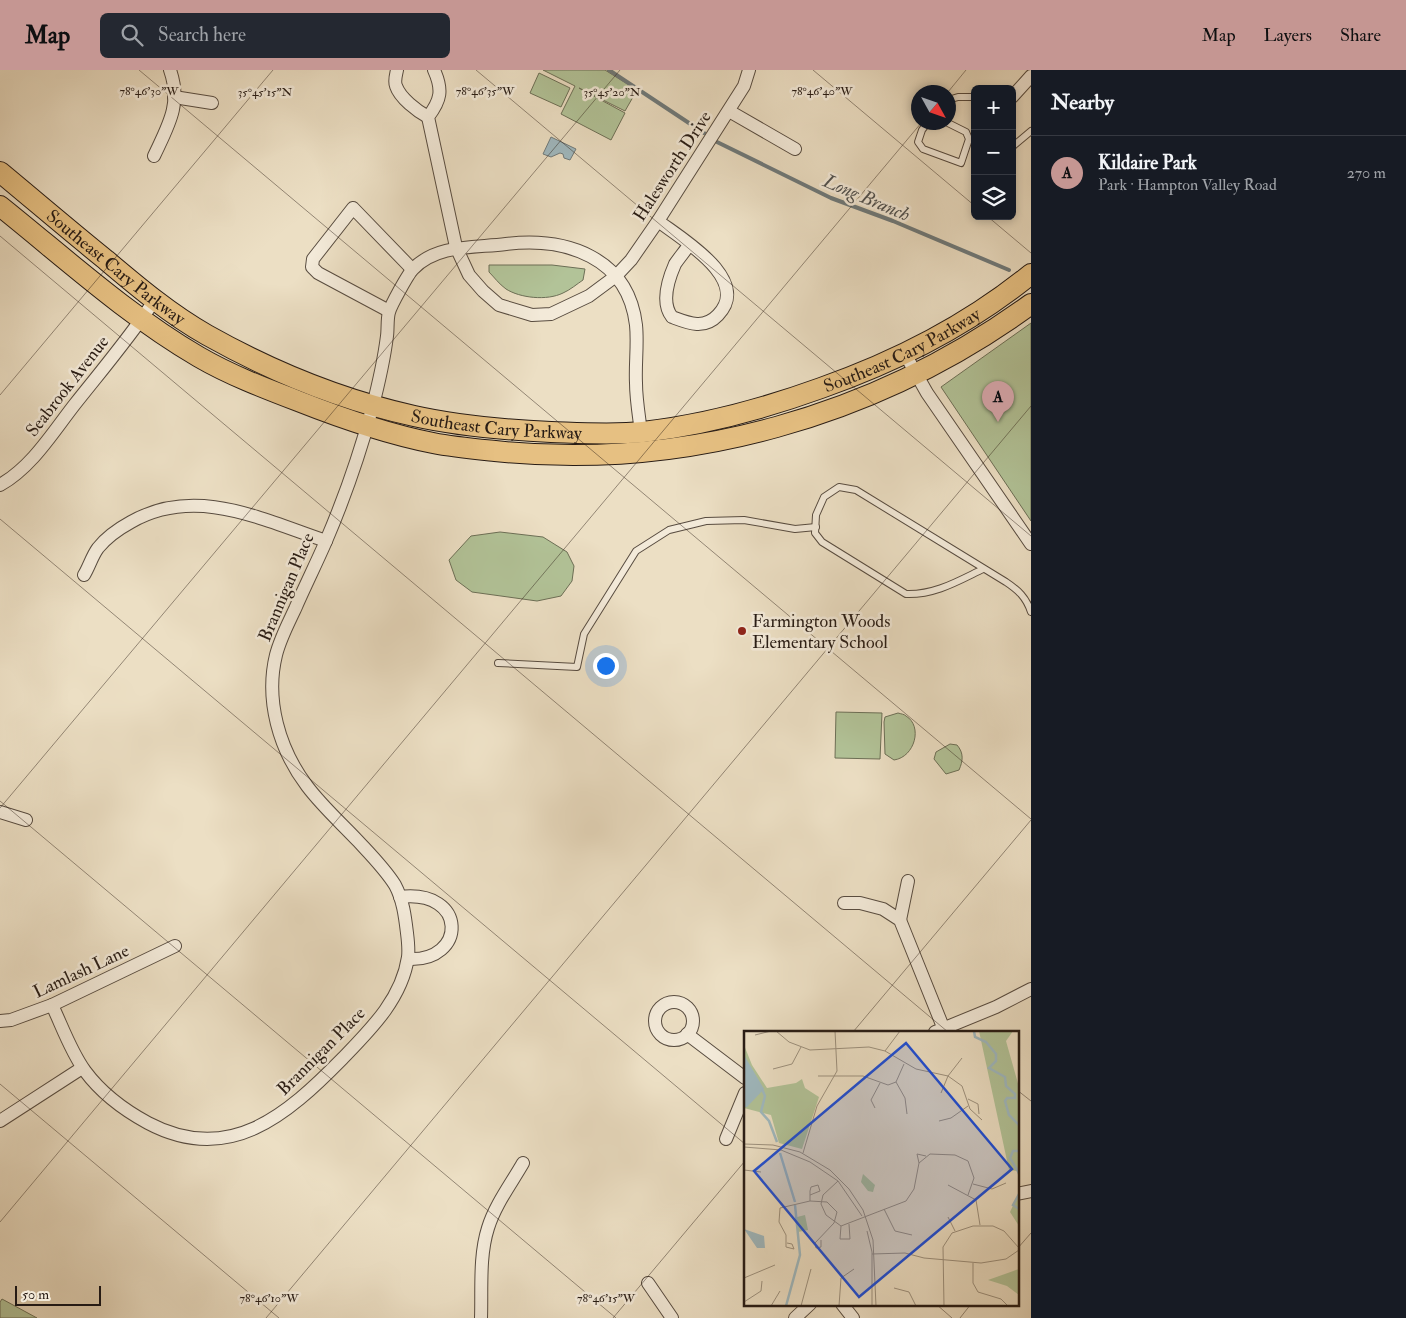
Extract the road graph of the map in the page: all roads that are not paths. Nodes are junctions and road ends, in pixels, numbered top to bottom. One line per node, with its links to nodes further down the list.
1 (170, 70): 7 (street)
2 (397, 70): 12 (street)
3 (434, 70): 12 (street)
4 (750, 70): 11 (street, Halesworth Drive)
5 (1031, 76): 6 (street)
6 (1016, 93)
7 (174, 97): 10 (street); 20 (street)
8 (971, 97): 9 (lane)
9 (956, 98)
10 (212, 103)
11 (728, 111): 19 (street); 23 (street, Halesworth Drive)
12 (428, 117): 25 (street, Halesworth Drive)
13 (956, 127): 16 (lane)
14 (922, 130): 17 (lane)
15 (1031, 131): 18 (lane)
16 (971, 138)
17 (971, 144)
18 (1016, 144)
19 (795, 149)
20 (154, 156)
21 (0, 172): 29 (main road, Southeast Cary Parkway)
22 (0, 206): 32 (main road, Southeast Cary Parkway)
23 (658, 220): 24 (street); 28 (street, Halesworth Drive)
24 (689, 245): 24 (street)
25 (456, 247): 26 (street); 28 (street); 28 (street, Halesworth Drive)
26 (412, 270): 31 (street); 31 (street)
27 (1031, 274): 33 (main road, Southeast Cary Parkway)
28 (616, 276): 37 (street)
29 (154, 301): 32 (street, Seabrook Avenue); 35 (main road, Southeast Cary Parkway)
30 (1031, 304): 34 (main road, Southeast Cary Parkway)
31 (389, 311): 35 (street, Brannigan Place)
32 (141, 320): 36 (main road, Southeast Cary Parkway); 38 (street, Seabrook Avenue)
33 (905, 354): 34 (street); 37 (main road, Southeast Cary Parkway)
34 (917, 374): 36 (main road, Southeast Cary Parkway); 41 (street)
35 (373, 406): 36 (street, Brannigan Place); 37 (main road, Southeast Cary Parkway)
36 (366, 425): 40 (street, Brannigan Place)
37 (641, 432)
38 (0, 485)
39 (816, 527): 42 (lane); 42 (lane); 45 (lane)
40 (326, 541): 43 (street); 49 (street, Brannigan Place)
41 (1031, 544)
42 (983, 569): 44 (lane)
43 (84, 575)
44 (1031, 612)
45 (498, 663)
46 (0, 812): 47 (street)
47 (26, 820)
48 (908, 881): 51 (street)
49 (400, 897): 53 (street, Brannigan Place); 53 (street)
50 (844, 904): 51 (street)
51 (900, 920): 57 (street)
52 (175, 946): 55 (street, Lamlash Lane)
53 (408, 960): 59 (street, Brannigan Place)
54 (1031, 989): 57 (street)
55 (52, 1005): 56 (street, Lamlash Lane); 59 (street, Brannigan Place)
56 (0, 1021)
57 (939, 1029)
58 (687, 1034): 60 (street)
59 (82, 1068): 62 (street)
60 (744, 1077)
61 (744, 1095): 63 (street)
62 (0, 1121)
63 (726, 1139)
64 (523, 1163): 70 (street)
65 (1031, 1191): 66 (street)
66 (1018, 1194)
67 (648, 1283): 71 (street)
68 (808, 1306): 72 (street)
69 (844, 1306): 73 (street)
70 (481, 1318)
71 (672, 1318)
72 (795, 1318)
73 (853, 1318)

